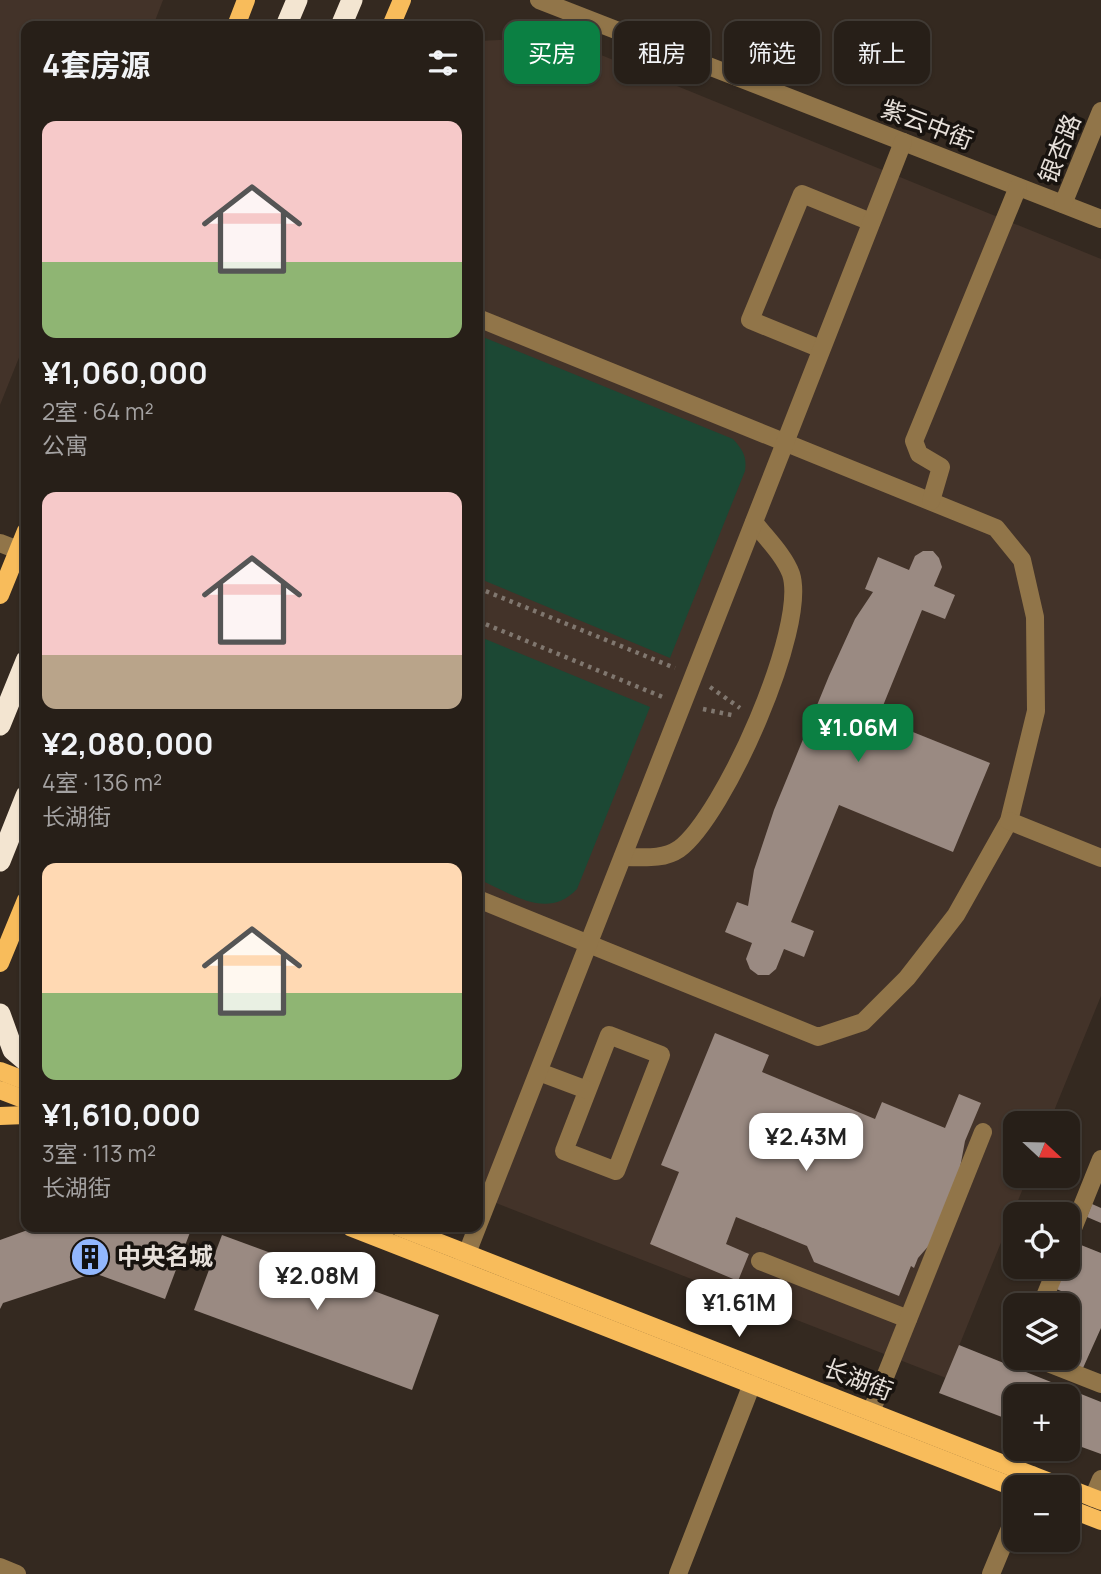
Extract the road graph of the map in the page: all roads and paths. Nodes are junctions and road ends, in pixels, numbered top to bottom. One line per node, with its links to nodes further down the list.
1 (247, 0): 5 (main road)
2 (297, 0): 6 (highway)
3 (402, 0): 7 (main road)
4 (539, 0): 9 (street, 紫云中街)
5 (238, 21)
6 (288, 21)
7 (393, 21)
8 (1101, 111): 11 (street, 银杏路)
9 (903, 142): 10 (street, 紫云中街); 13 (street)
10 (1018, 187): 11 (street, 紫云中街); 17 (street)
11 (1063, 205): 12 (street, 紫云中街)
12 (1101, 219)
13 (871, 222): 15 (street); 15 (street)
14 (483, 320): 16 (street)
15 (821, 349): 16 (street)
16 (785, 442): 17 (street); 18 (street)
17 (931, 501): 31 (street)
18 (754, 523): 26 (street); 28 (street)
19 (0, 543): 20 (street)
20 (21, 549)
21 (21, 551): 23 (main road)
22 (483, 590): 26 (path)
23 (0, 595)
24 (483, 623): 27 (path)
25 (21, 673): 29 (highway)
26 (694, 676): 27 (street); 28 (path)
27 (682, 705): 28 (path); 32 (street)
28 (756, 720): 32 (street)
29 (0, 725)
30 (21, 808): 34 (highway)
31 (1009, 821): 33 (street); 37 (street)
32 (623, 857): 37 (street)
33 (1101, 858)
34 (0, 861)
35 (483, 902): 37 (street)
36 (21, 912): 38 (main road)
37 (589, 944): 42 (street)
38 (0, 963)
39 (0, 1014): 40 (highway)
40 (21, 1057)
41 (0, 1071): 43 (main road)
42 (539, 1072): 45 (street); 52 (street)
43 (21, 1079)
44 (0, 1090): 46 (main road)
45 (587, 1090): 45 (street)
46 (21, 1098)
47 (21, 1115): 48 (main road)
48 (0, 1116)
49 (984, 1132): 58 (street)
50 (1101, 1158): 51 (street)
51 (1080, 1211)
52 (483, 1214)
53 (366, 1232): 57 (main road, 长湖街)
54 (408, 1232): 57 (main road, 长湖街)
55 (476, 1232): 57 (street)
56 (760, 1261): 58 (street)
57 (464, 1262): 60 (main road, 长湖街); 62 (main road, 长湖街)
58 (908, 1319): 62 (street)
59 (1065, 1370): 61 (street)
60 (752, 1384): 65 (main road, 长湖街); 73 (street)
61 (1101, 1384)
62 (871, 1412): 63 (main road, 长湖街)
63 (1015, 1475)
64 (1101, 1479): 67 (street)
65 (1003, 1483)
66 (1080, 1493): 67 (main road, 长湖街)
67 (1097, 1500)
68 (1080, 1513): 69 (main road)
69 (1101, 1521)
70 (1003, 1545): 74 (street)
71 (0, 1567): 72 (street)
72 (17, 1574)
73 (678, 1574)
74 (991, 1574)

